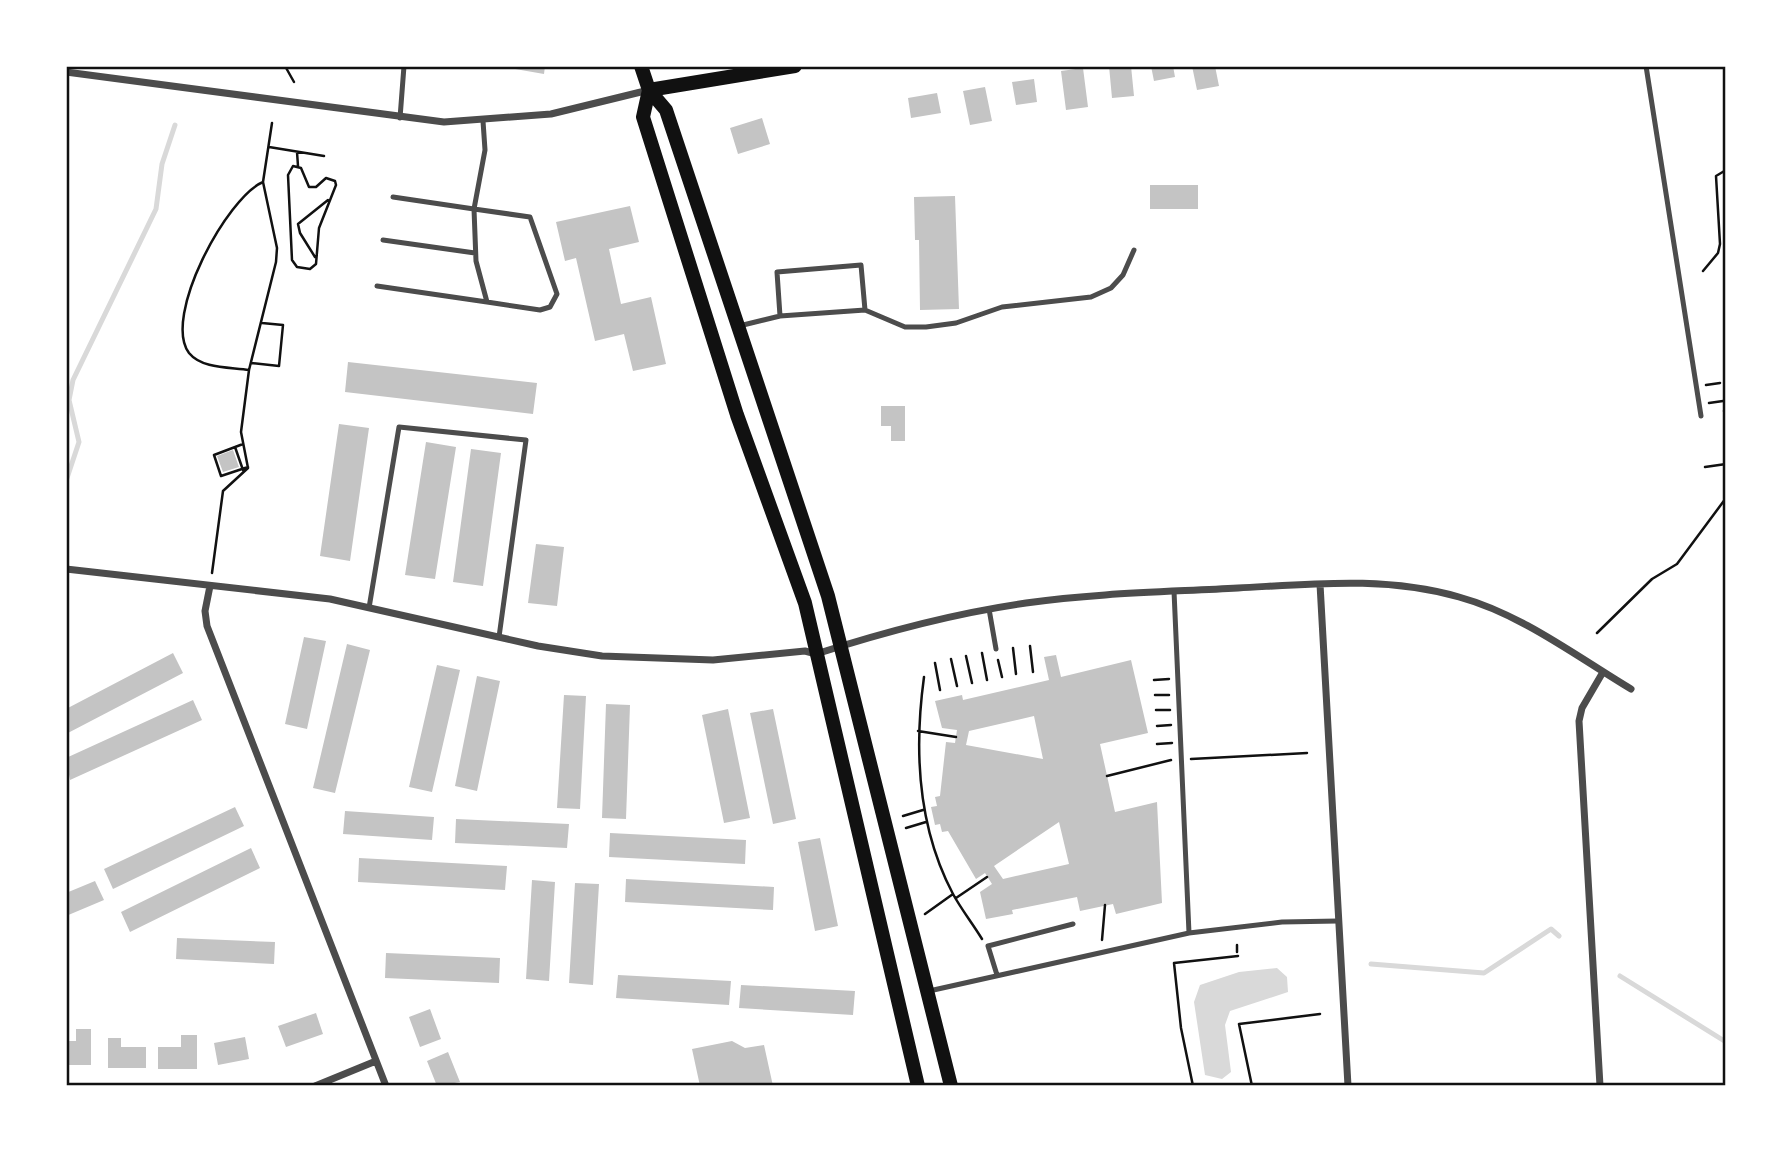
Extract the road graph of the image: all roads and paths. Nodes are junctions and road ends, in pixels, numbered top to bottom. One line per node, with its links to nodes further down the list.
1 (285, 66): 8 (path)
2 (404, 66): 10 (lane)
3 (641, 66): 9 (main road)
4 (795, 66): 6 (main road)
5 (1646, 66): 35 (lane)
6 (749, 70): 9 (main road)
7 (66, 72): 10 (street)
8 (294, 82)
9 (649, 90): 11 (street); 32 (main road); 58 (main road)
10 (400, 118): 11 (street)
11 (482, 121): 21 (lane)
12 (272, 123): 13 (path)
13 (269, 147): 14 (path); 18 (path)
14 (297, 152): 15 (path); 16 (path)
15 (324, 156)
16 (298, 166): 20 (path); 25 (path)
17 (1726, 170): 26 (path)
18 (263, 182): 31 (path); 34 (path)
19 (393, 197): 21 (lane)
20 (330, 198): 25 (path); 25 (path)
21 (474, 209): 24 (lane); 28 (lane)
22 (383, 240): 24 (lane)
23 (1134, 250): 29 (lane)
24 (475, 253): 28 (lane)
25 (317, 259)
26 (1703, 271)
27 (377, 286): 28 (lane)
28 (487, 302)
29 (865, 310): 30 (lane); 30 (lane)
30 (780, 316): 32 (lane)
31 (262, 323): 33 (path); 33 (path)
32 (736, 327): 54 (main road)
33 (251, 363): 34 (path)
34 (249, 370): 36 (path)
35 (1701, 416)
36 (243, 444): 37 (path); 40 (path)
37 (235, 447): 40 (path); 41 (path)
38 (1726, 464): 39 (path)
39 (1705, 467)
40 (244, 471): 41 (path); 42 (path)
41 (230, 473): 42 (path)
42 (233, 480): 45 (path)
43 (1726, 498): 51 (path)
44 (66, 569): 47 (street)
45 (211, 576)
46 (1320, 584): 48 (street); 62 (street); 88 (street)
47 (210, 586): 49 (street); 97 (street)
48 (1174, 591): 50 (street); 77 (lane)
49 (369, 608): 52 (street); 52 (lane)
50 (989, 609): 54 (street); 56 (lane)
51 (1597, 633)
52 (499, 637): 58 (street)
53 (1030, 646): 63 (path)
54 (839, 647): 58 (street); 95 (main road)
55 (1013, 648): 64 (path)
56 (996, 649): 66 (path)
57 (982, 653): 67 (path)
58 (816, 654): 100 (main road)
59 (966, 656): 68 (path)
60 (951, 659): 69 (path)
61 (935, 663): 71 (path)
62 (1603, 671): 70 (street); 105 (street)
63 (1033, 672)
64 (1016, 674)
65 (924, 677): 72 (path)
66 (1002, 677)
67 (987, 680)
68 (972, 683)
69 (957, 686)
70 (1631, 689)
71 (940, 690)
72 (922, 691): 73 (path); 74 (path)
73 (930, 692)
74 (917, 731): 75 (path); 79 (path)
75 (956, 737)
76 (1307, 753): 77 (path)
77 (1182, 760): 78 (path); 90 (lane)
78 (1107, 776)
79 (924, 810): 80 (path); 81 (path)
80 (903, 816)
81 (927, 822): 82 (path); 84 (path)
82 (906, 828)
83 (988, 877): 85 (path)
84 (953, 894): 85 (path); 87 (path)
85 (956, 898): 91 (path)
86 (1105, 905): 92 (path)
87 (926, 914)
88 (1338, 921): 90 (lane); 104 (street)
89 (1073, 924): 94 (lane)
90 (1189, 933): 94 (lane)
91 (983, 939)
92 (1102, 944)
93 (1237, 945): 102 (path)
94 (997, 975): 95 (lane)
95 (926, 992): 101 (main road)
96 (1320, 1014): 103 (path)
97 (376, 1061): 98 (street); 99 (street)
98 (315, 1086)
99 (386, 1086)
100 (918, 1086)
101 (951, 1086)
102 (1193, 1086)
103 (1252, 1086)
104 (1348, 1086)
105 (1600, 1086)

